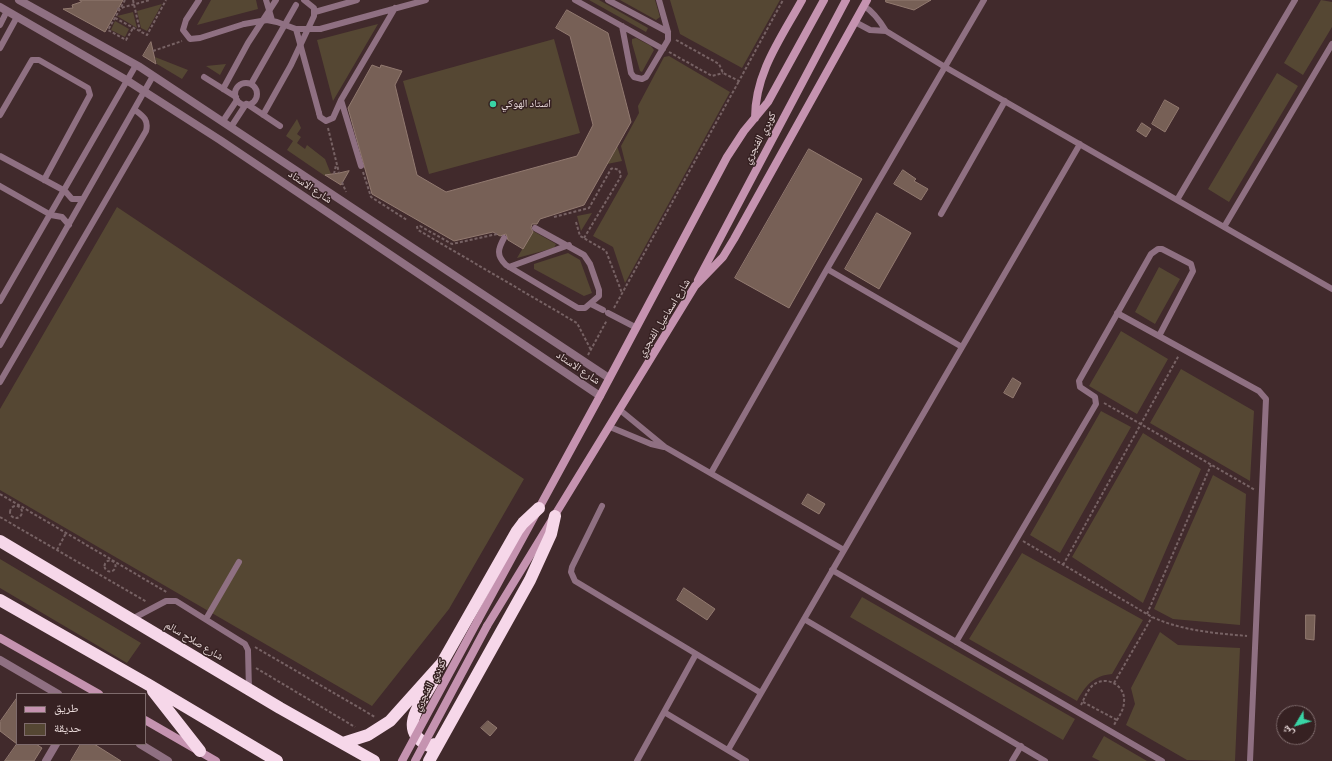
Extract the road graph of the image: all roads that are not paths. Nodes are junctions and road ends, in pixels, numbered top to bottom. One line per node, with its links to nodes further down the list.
1 (19, 0): 32 (street, شارع الاستاد)
2 (199, 0): 22 (lane, bridge)
3 (266, 0): 22 (lane, bridge)
4 (276, 0): 38 (lane)
5 (304, 0): 20 (lane)
6 (357, 0): 20 (lane)
7 (426, 0): 18 (lane)
8 (575, 0): 25 (lane)
9 (608, 0): 28 (lane)
10 (659, 0): 28 (lane)
11 (802, 0): 47 (main road)
12 (824, 0): 47 (main road, كوبري الفنجري)
13 (846, 0): 68 (main road, كوبري الفنجري)
14 (984, 0): 33 (lane)
15 (1295, 0): 58 (lane)
16 (865, 3): 23 (main road, شارع اسماعيل الفنجري); 27 (lane)
17 (296, 5): 37 (lane)
18 (395, 8): 26 (lane, bridge); 41 (lane)
19 (4, 9): 21 (street, شارع الاستاد); 24 (lane)
20 (315, 12): 46 (lane)
21 (17, 17): 30 (lane); 36 (street, شارع الاستاد)
22 (272, 20): 26 (lane, bridge)
23 (855, 22): 27 (lane); 68 (main road, شارع اسماعيل الفنجري)
24 (0, 25)
25 (622, 26): 31 (lane); 31 (lane)
26 (296, 29): 41 (lane, bridge)
27 (886, 31): 33 (lane)
28 (668, 32): 31 (lane)
29 (1332, 44): 62 (lane)
30 (0, 48)
31 (663, 49)
32 (136, 65): 34 (street, شارع الاستاد); 36 (lane)
33 (945, 67): 42 (lane); 67 (lane)
34 (154, 76): 39 (lane); 48 (street, شارع الاستاد)
35 (204, 77): 38 (lane)
36 (128, 81): 39 (street, شارع الاستاد); 56 (lane)
37 (251, 84): 40 (lane); 43 (lane)
38 (223, 88): 40 (lane)
39 (145, 92): 44 (lane); 79 (street, شارع الاستاد)
40 (237, 98): 43 (lane); 48 (lane)
41 (341, 100): 53 (lane)
42 (1005, 101): 51 (lane); 59 (lane)
43 (247, 104): 46 (lane); 50 (lane)
44 (135, 110): 57 (lane); 78 (lane)
45 (0, 115): 54 (lane)
46 (263, 115): 49 (lane)
47 (755, 118): 73 (main road, شارع اسماعيل الفنجري)
48 (223, 121): 50 (street, شارع الاستاد)
49 (280, 126)
50 (232, 127): 77 (street, شارع الاستاد)
51 (1080, 144): 58 (lane); 76 (lane)
52 (0, 156): 54 (lane)
53 (361, 166)
54 (44, 180): 56 (lane)
55 (0, 186): 60 (lane)
56 (65, 191): 57 (lane); 60 (lane)
57 (83, 199): 61 (lane)
58 (1177, 200): 62 (lane)
59 (941, 214)
60 (51, 215): 61 (lane); 70 (lane)
61 (69, 226): 75 (lane)
62 (1224, 227): 69 (lane)
63 (535, 228): 65 (lane)
64 (504, 238): 66 (lane)
65 (569, 245): 66 (lane); 71 (lane)
66 (509, 267): 71 (lane)
67 (827, 268): 76 (lane); 83 (lane)
68 (695, 286): 80 (main road, شارع اسماعيل الفنجري)
69 (1332, 290)
70 (0, 302)
71 (591, 304): 73 (lane)
72 (1117, 313): 74 (lane); 74 (lane); 98 (lane)
73 (636, 327): 77 (main road, شارع اسماعيل الفنجري)
74 (1159, 336): 129 (lane)
75 (1, 342)
76 (962, 347): 88 (lane)
77 (609, 378): 79 (main road, شارع اسماعيل الفنجري)
78 (0, 382)
79 (600, 396): 85 (main road, شارع اسماعيل الفنجري)
80 (620, 410): 81 (main road, شارع اسماعيل الفنجري); 82 (lane)
81 (610, 427): 82 (lane); 86 (main road, شارع اسماعيل الفنجري)
82 (665, 447): 83 (lane)
83 (711, 473): 88 (lane)
84 (602, 506): 99 (lane)
85 (540, 508): 95 (main road, شارع اسماعيل الفنجري); 101 (highway)
86 (555, 516): 96 (main road, شارع اسماعيل الفنجري); 109 (highway)
87 (0, 541): 92 (highway, شارع صلاح سالم)
88 (844, 550): 90 (lane)
89 (239, 562): 93 (lane)
90 (832, 570): 94 (lane); 98 (lane)
91 (0, 600): 102 (highway)
92 (132, 619): 93 (lane); 103 (highway, شارع صلاح سالم)
93 (206, 619): 103 (lane)
94 (804, 619): 106 (lane); 113 (lane)
95 (478, 620): 121 (main road, كوبري الفنجري, bridge)
96 (487, 626): 122 (main road, كوبري الفنجري, bridge)
97 (0, 638): 105 (main road)
98 (956, 642): 128 (lane)
99 (696, 654): 106 (lane); 107 (lane)
100 (0, 660): 104 (street)
101 (442, 663): 109 (highway); 110 (highway)
102 (149, 685): 115 (highway); 119 (highway)
103 (249, 690): 110 (highway, شارع صلاح سالم)
104 (56, 693)
105 (97, 693)
106 (761, 693): 114 (lane)
107 (664, 712): 114 (lane); 124 (lane)
108 (146, 721): 115 (main road)
109 (440, 741): 123 (highway)
110 (343, 743): 120 (highway, شارع صلاح سالم)
111 (55, 745): 116 (street)
112 (142, 745): 117 (street)
113 (1021, 746): 126 (lane); 127 (lane)
114 (728, 750): 125 (lane)
115 (200, 751): 118 (main road)
116 (46, 761)
117 (168, 761)
118 (216, 761)
119 (277, 761)
120 (374, 761)
121 (402, 761)
122 (415, 761)
123 (429, 761)
124 (637, 761)
125 (746, 761)
126 (1012, 761)
127 (1045, 761)
128 (1162, 761)
129 (1250, 761)

